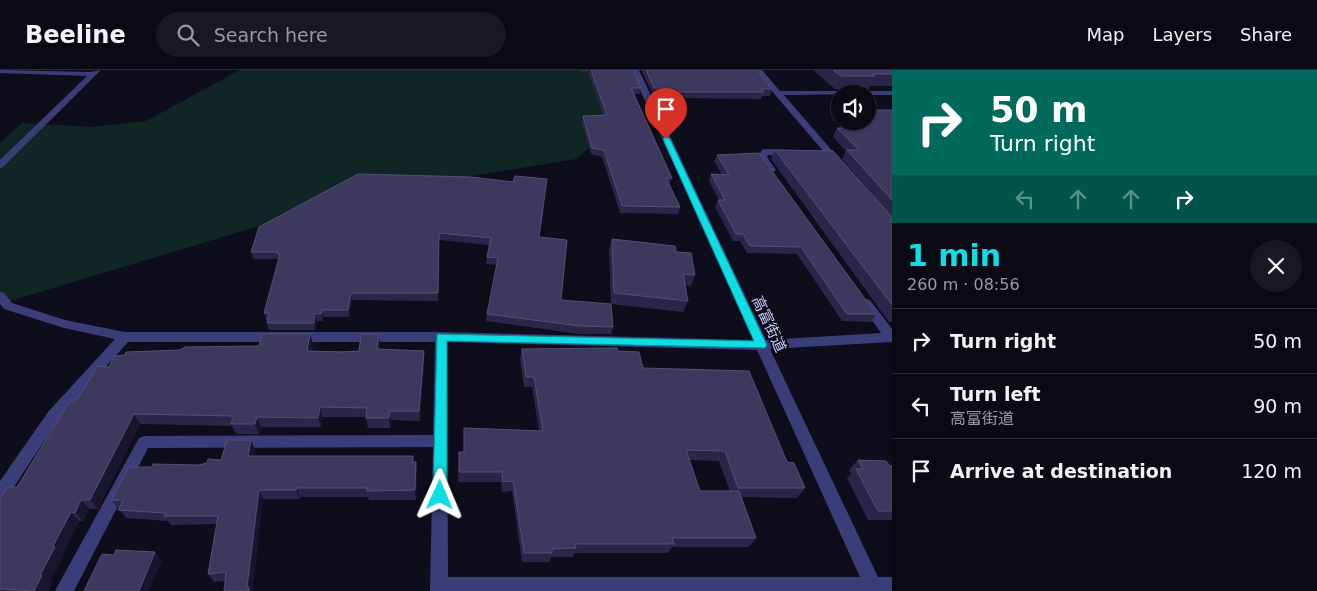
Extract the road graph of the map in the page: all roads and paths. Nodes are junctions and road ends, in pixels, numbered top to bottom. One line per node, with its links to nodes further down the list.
1 (635, 70): 16 (street, 高富街道)
2 (758, 70): 5 (street)
3 (0, 71): 4 (street)
4 (94, 72): 8 (street)
5 (778, 93): 6 (street); 7 (street)
6 (892, 93)
7 (832, 156): 9 (street); 10 (street)
8 (0, 165)
9 (844, 170)
10 (779, 181)
11 (857, 290): 15 (street)
12 (0, 296): 13 (street)
13 (125, 337): 14 (street); 18 (street)
14 (441, 337): 16 (street); 17 (street)
15 (891, 337): 16 (street)
16 (761, 345): 21 (street, 高富街道)
17 (440, 441): 20 (street); 22 (street)
18 (0, 494)
19 (892, 586): 21 (street)
20 (439, 588): 21 (street)
21 (874, 588)
22 (64, 591)

